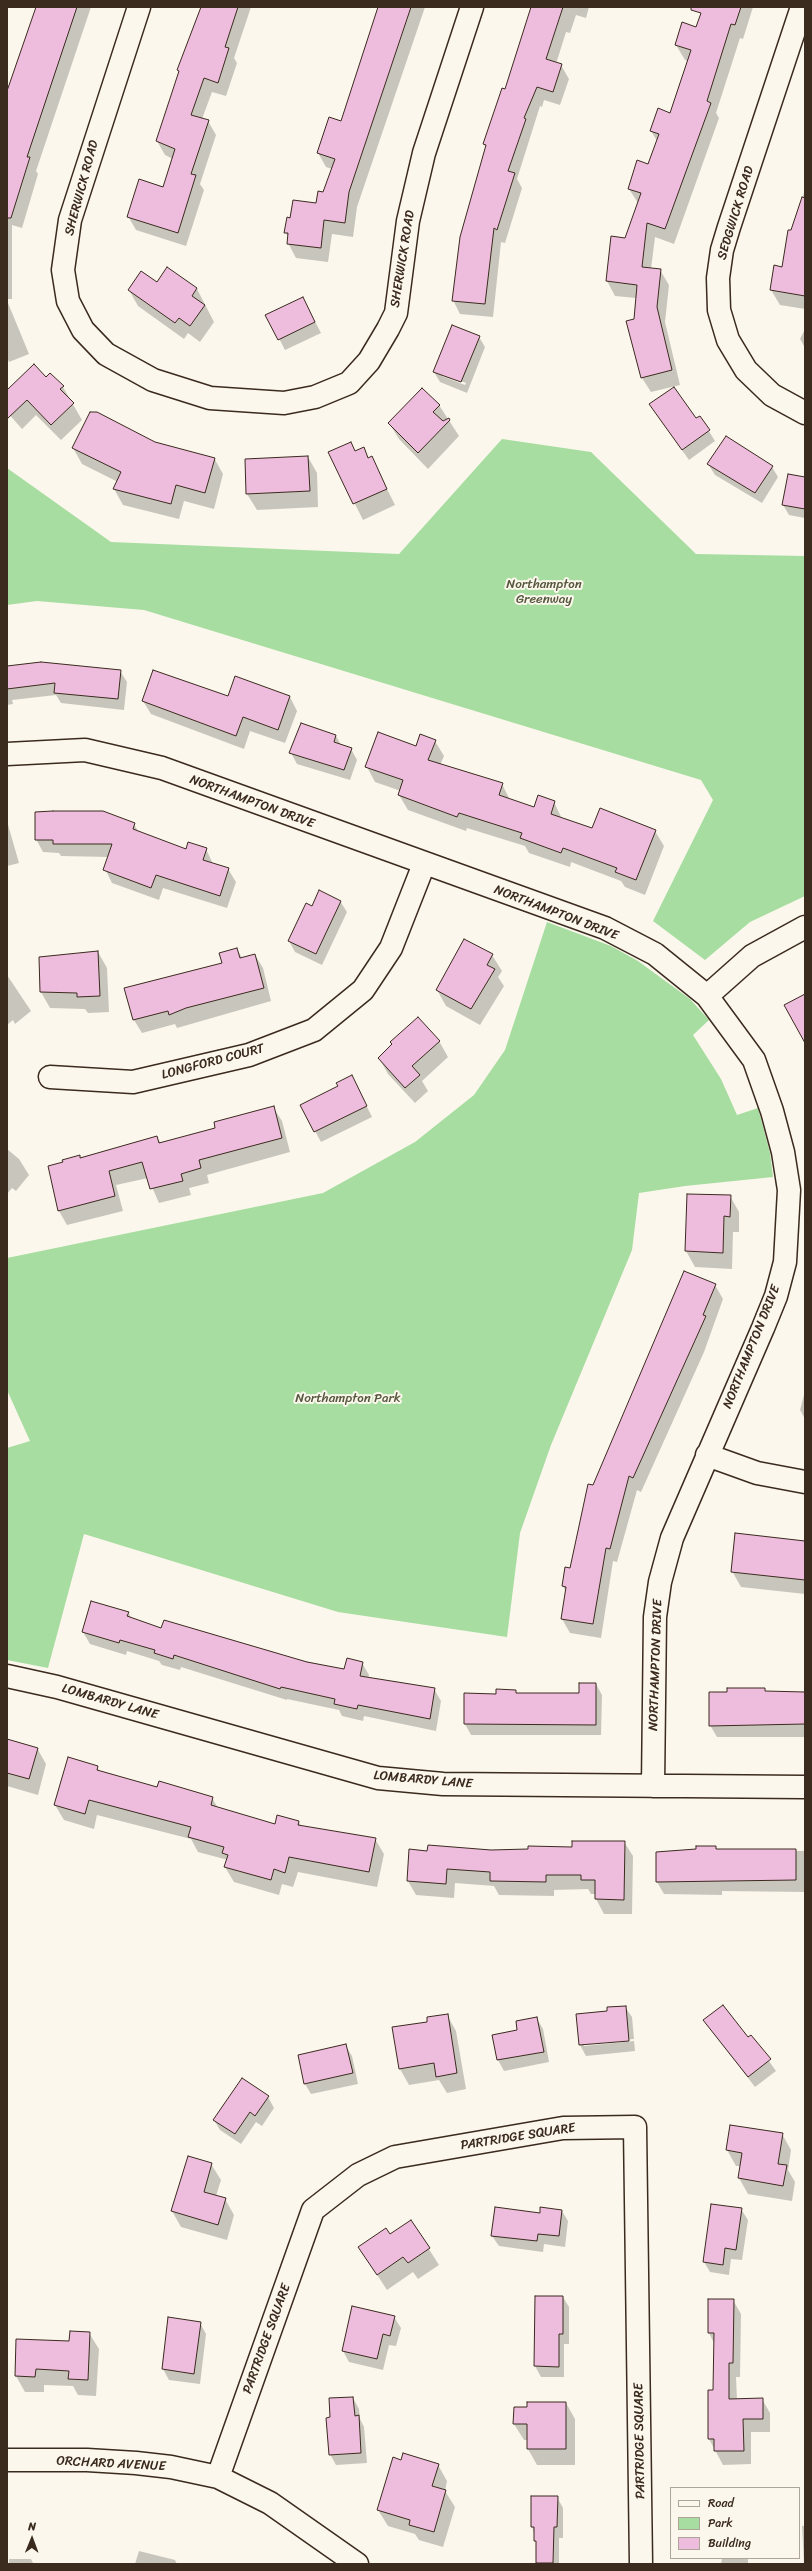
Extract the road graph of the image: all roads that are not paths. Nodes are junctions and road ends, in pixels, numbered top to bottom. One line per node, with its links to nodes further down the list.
1 (138, 7): 2 (street, SHERWICK ROAD)
2 (472, 7)
3 (802, 7): 4 (street, SEDGWICK ROAD)
4 (805, 414)
5 (7, 754): 6 (street, NORTHAMPTON DRIVE)
6 (424, 864): 8 (street, NORTHAMPTON DRIVE); 9 (street, LONGFORD COURT)
7 (805, 927): 8 (street)
8 (707, 996): 10 (street, NORTHAMPTON DRIVE)
9 (50, 1076)
10 (707, 1455): 11 (street); 13 (street, NORTHAMPTON DRIVE)
11 (805, 1482)
12 (7, 1676): 13 (street, LOMBARDY LANE)
13 (653, 1786): 14 (street, LOMBARDY LANE)
14 (805, 1787)
15 (7, 2460): 16 (street, ORCHARD AVENUE)
16 (218, 2477): 17 (street, ORCHARD AVENUE); 18 (street, PARTRIDGE SQUARE)
17 (357, 2564)
18 (642, 2564)

